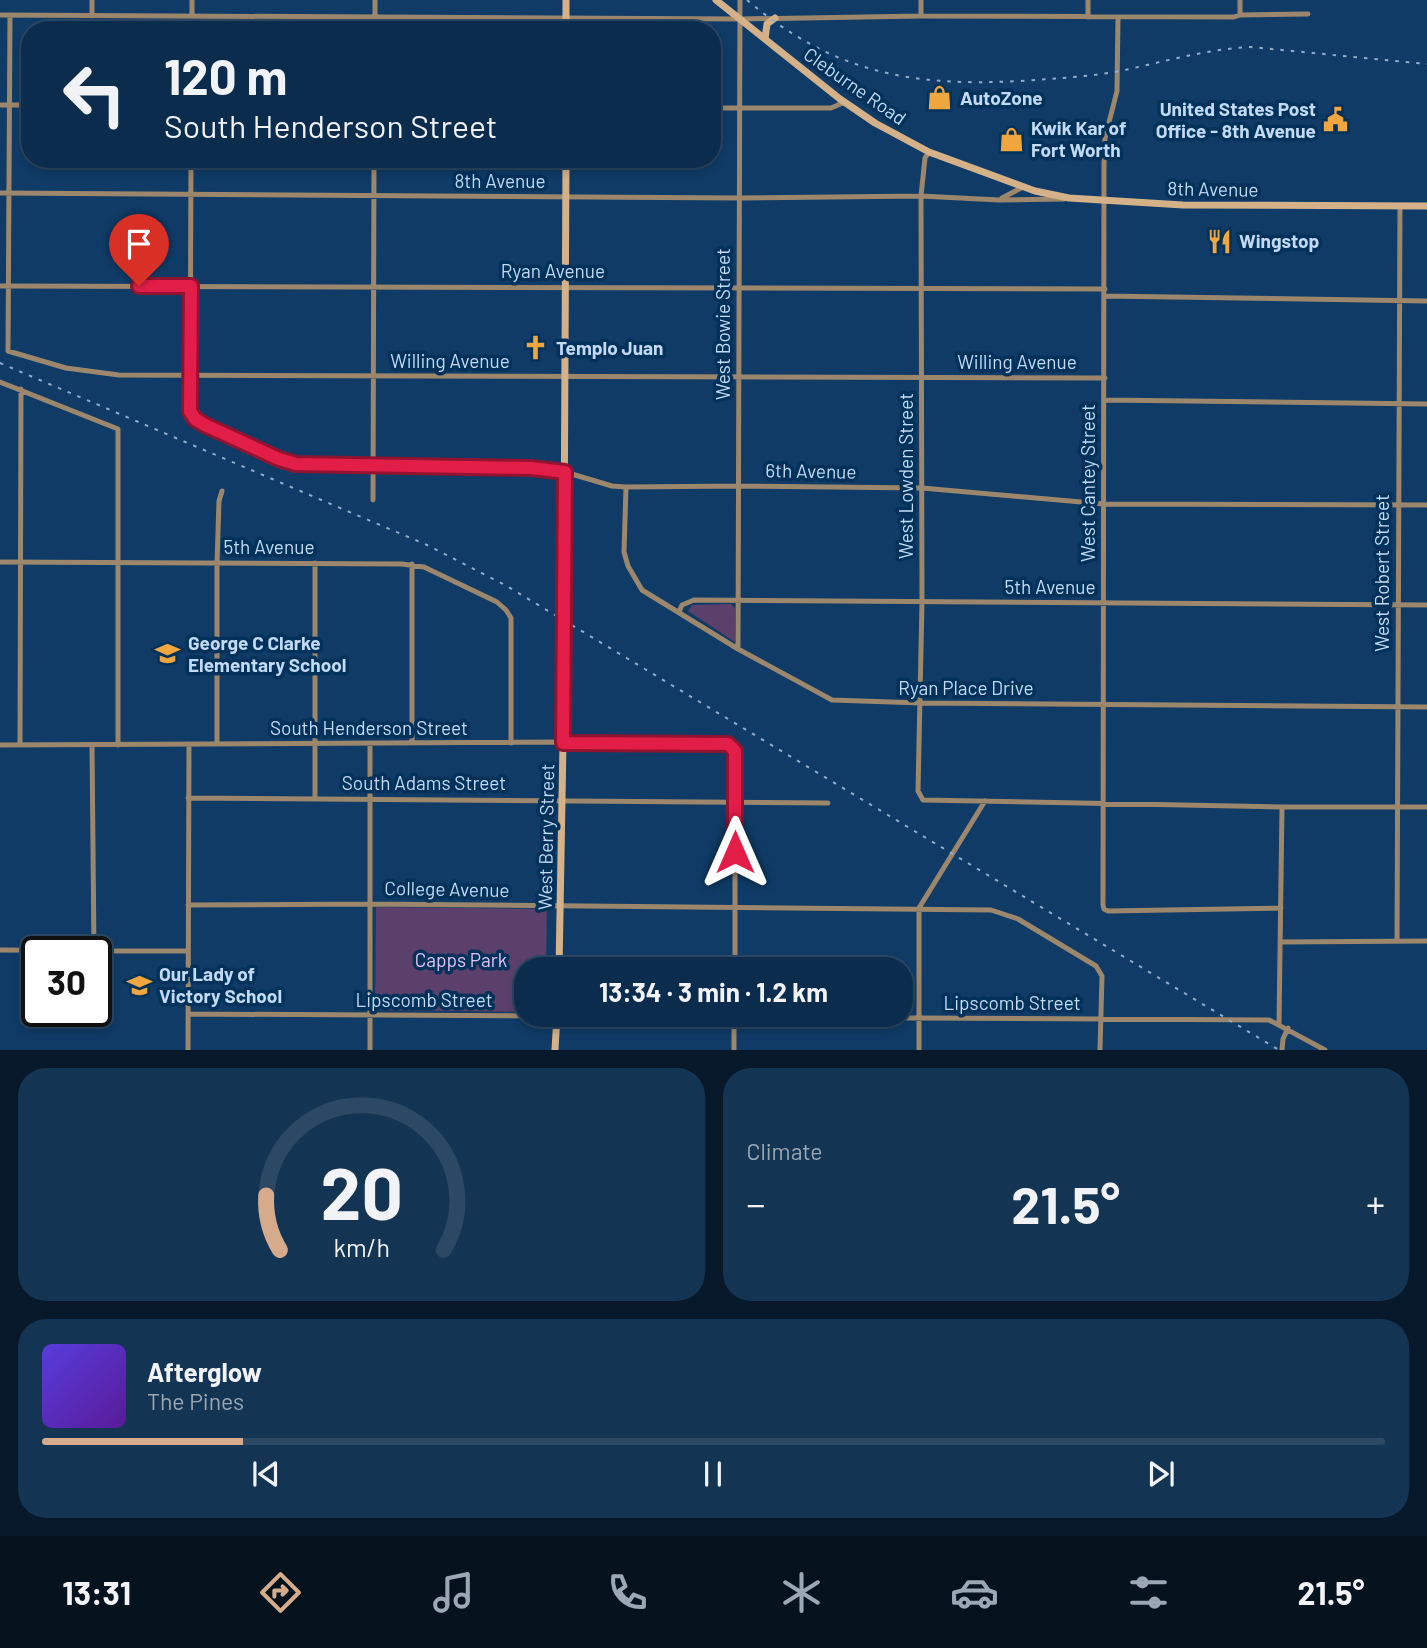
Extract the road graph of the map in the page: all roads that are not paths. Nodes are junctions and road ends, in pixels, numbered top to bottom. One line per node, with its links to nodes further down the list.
1 (92, 0): 14 (street)
2 (192, 0): 15 (street)
3 (375, 0): 16 (street)
4 (566, 0): 19 (main road)
5 (728, 0): 10 (main road)
6 (740, 0): 22 (street, West Bowie Street)
7 (921, 0): 17 (street)
8 (1088, 0): 20 (street)
9 (1240, 0): 18 (street)
10 (717, 1): 22 (main road, Cleburne Road)
11 (1308, 14): 18 (street)
12 (0, 15): 13 (street)
13 (10, 16): 14 (street); 30 (street)
14 (92, 16): 15 (street)
15 (192, 16): 16 (street); 24 (street)
16 (375, 16): 19 (street); 25 (street)
17 (921, 16): 20 (street); 23 (street)
18 (1237, 16): 21 (street)
19 (566, 17): 22 (street); 26 (main road)
20 (1088, 17): 21 (street)
21 (1118, 17): 48 (street, West Cantey Street)
22 (741, 19): 23 (street); 27 (main road, Cleburne Road); 33 (street, West Bowie Street)
23 (775, 19): 27 (main road)
24 (192, 21)
25 (375, 21)
26 (566, 21)
27 (765, 39): 28 (main road, Cleburne Road)
28 (845, 102): 33 (street); 34 (main road, Cleburne Road)
29 (0, 105): 30 (street)
30 (9, 105): 31 (street); 40 (street)
31 (21, 105)
32 (721, 108): 33 (street)
33 (741, 108): 45 (street, West Bowie Street)
34 (929, 152): 38 (main road, Cleburne Road); 43 (street, West Lowden Street)
35 (191, 168): 41 (street)
36 (374, 168): 42 (street)
37 (566, 168): 44 (main road, West Berry Street)
38 (1023, 187): 46 (main road, Cleburne Road); 47 (street)
39 (0, 193): 40 (street, 8th Avenue)
40 (9, 193): 41 (street, 8th Avenue); 52 (street)
41 (191, 195): 42 (street, 8th Avenue); 53 (street)
42 (374, 196): 44 (street, 8th Avenue); 54 (street)
43 (921, 196): 45 (street, 8th Avenue); 47 (street, 8th Avenue); 57 (street, West Lowden Street)
44 (566, 197): 45 (street, 8th Avenue); 55 (main road, West Berry Street)
45 (740, 198): 56 (street, West Bowie Street)
46 (1069, 198): 47 (street, 8th Avenue); 48 (main road, 8th Avenue)
47 (999, 200)
48 (1105, 201): 49 (main road, 8th Avenue); 58 (street, West Cantey Street)
49 (1400, 206): 50 (main road, 8th Avenue); 59 (street, West Robert Street)
50 (1427, 206)
51 (0, 286): 52 (street, Ryan Avenue)
52 (9, 286): 53 (street, Ryan Avenue); 61 (street, Willing Avenue)
53 (191, 286): 54 (street, Ryan Avenue); 61 (street)
54 (374, 286): 55 (street, Ryan Avenue); 63 (street)
55 (566, 286): 56 (street, Ryan Avenue); 62 (main road, West Berry Street)
56 (739, 288): 57 (street, Ryan Avenue); 64 (street, West Bowie Street)
57 (921, 288): 58 (street, Ryan Avenue); 65 (street, West Lowden Street)
58 (1105, 293): 59 (street, Ryan Avenue); 66 (street, West Cantey Street)
59 (1399, 301): 60 (street, Ryan Avenue); 70 (street, West Robert Street)
60 (1427, 302)
61 (190, 376): 63 (street, Willing Avenue); 72 (street, 6th Avenue)
62 (565, 376): 63 (street, Willing Avenue); 64 (street, Willing Avenue); 73 (main road, West Berry Street)
63 (374, 377): 72 (street)
64 (739, 377): 65 (street, Willing Avenue); 74 (street, West Bowie Street)
65 (921, 378): 66 (street, Willing Avenue); 76 (street, West Lowden Street)
66 (1105, 378): 69 (street, West Cantey Street)
67 (0, 382): 68 (street)
68 (21, 389): 83 (street); 84 (street)
69 (1105, 400): 70 (street); 79 (street, West Cantey Street)
70 (1399, 404): 71 (street); 80 (street, West Robert Street)
71 (1427, 404)
72 (373, 464): 73 (street, 6th Avenue); 78 (street)
73 (565, 472): 75 (street, 6th Avenue); 100 (main road, West Berry Street)
74 (739, 486): 75 (street, 6th Avenue); 76 (street, 6th Avenue); 88 (street, West Bowie Street)
75 (626, 487): 93 (street, Ryan Place Drive)
76 (922, 488): 79 (street, 6th Avenue); 89 (street, West Lowden Street)
77 (222, 491): 85 (street)
78 (373, 500)
79 (1104, 505): 80 (street, 6th Avenue); 90 (street, West Cantey Street)
80 (1398, 505): 81 (street, 6th Avenue); 91 (street, West Robert Street)
81 (1427, 505)
82 (0, 562): 83 (street, 5th Avenue)
83 (21, 562): 84 (street, 5th Avenue); 107 (street)
84 (119, 563): 85 (street, 5th Avenue); 109 (street)
85 (217, 563): 86 (street, 5th Avenue); 102 (street)
86 (315, 564): 87 (street, 5th Avenue); 103 (street)
87 (412, 564): 99 (street, 5th Avenue); 105 (street)
88 (739, 601): 89 (street, 5th Avenue); 93 (street, 5th Avenue); 94 (street, West Bowie Street)
89 (922, 602): 90 (street, 5th Avenue); 95 (street, West Lowden Street)
90 (1103, 603): 91 (street, 5th Avenue); 96 (street, West Cantey Street)
91 (1398, 605): 92 (street, 5th Avenue); 97 (street, West Robert Street)
92 (1427, 605)
93 (679, 612): 94 (street, Ryan Place Drive)
94 (738, 649): 95 (street, Ryan Place Drive)
95 (921, 703): 96 (street, Ryan Place Drive); 115 (street, West Lowden Street)
96 (1103, 704): 97 (street, Ryan Place Drive); 116 (street, West Cantey Street)
97 (1398, 706): 98 (street, Ryan Place Drive); 119 (street, West Robert Street)
98 (1427, 707)
99 (511, 743): 100 (street, South Henderson Street); 105 (street, South Henderson Street)
100 (563, 743): 113 (main road, West Berry Street); 114 (street, South Henderson Street)
101 (189, 744): 102 (street, South Henderson Street); 109 (street, South Henderson Street); 110 (street)
102 (217, 744): 103 (street, South Henderson Street)
103 (315, 744): 104 (street, South Henderson Street); 111 (street)
104 (370, 744): 105 (street, South Henderson Street); 112 (street)
105 (412, 744)
106 (0, 745): 107 (street, South Henderson Street)
107 (20, 745): 108 (street, South Henderson Street)
108 (93, 745): 109 (street, South Henderson Street); 127 (street)
109 (118, 745)
110 (188, 798): 111 (street, South Adams Street); 122 (street)
111 (315, 799): 112 (street, South Adams Street)
112 (370, 799): 113 (street, South Adams Street); 121 (street)
113 (562, 799): 114 (street, South Adams Street); 123 (main road, West Berry Street)
114 (735, 800): 117 (street, South Adams Street); 124 (street)
115 (985, 801): 116 (street); 125 (street)
116 (1102, 802): 118 (street); 126 (street, West Cantey Street)
117 (828, 803)
118 (1282, 807): 119 (street); 126 (street)
119 (1397, 807): 120 (street); 128 (street, West Robert Street)
120 (1427, 807)
121 (370, 904): 122 (street, College Avenue); 123 (street, College Avenue); 138 (street)
122 (188, 905): 134 (street)
123 (561, 906): 124 (street, College Avenue); 135 (main road, West Berry Street)
124 (735, 907): 125 (street, College Avenue); 136 (street)
125 (919, 908): 141 (street); 142 (street, College Avenue)
126 (1281, 908): 130 (street)
127 (94, 936)
128 (1397, 941): 129 (street); 130 (street)
129 (1427, 941)
130 (1280, 942): 143 (street)
131 (0, 950): 132 (street)
132 (21, 950)
133 (112, 951): 134 (street)
134 (188, 951): 137 (street)
135 (559, 957)
136 (734, 957)
137 (188, 1014): 138 (street, Lipscomb Street); 147 (street)
138 (370, 1016): 139 (street, Lipscomb Street); 148 (street)
139 (514, 1016)
140 (913, 1018): 141 (street, Lipscomb Street)
141 (919, 1018): 142 (street, Lipscomb Street); 151 (street)
142 (1100, 1018): 143 (street, Lipscomb Street); 152 (street)
143 (1279, 1024): 146 (street, Lipscomb Street)
144 (556, 1027): 149 (main road)
145 (734, 1027): 150 (street)
146 (1288, 1028): 153 (street); 154 (street, Lipscomb Street)
147 (188, 1049)
148 (370, 1049)
149 (555, 1049)
150 (734, 1049)
151 (919, 1049)
152 (1100, 1049)
153 (1282, 1049)
154 (1325, 1049)

